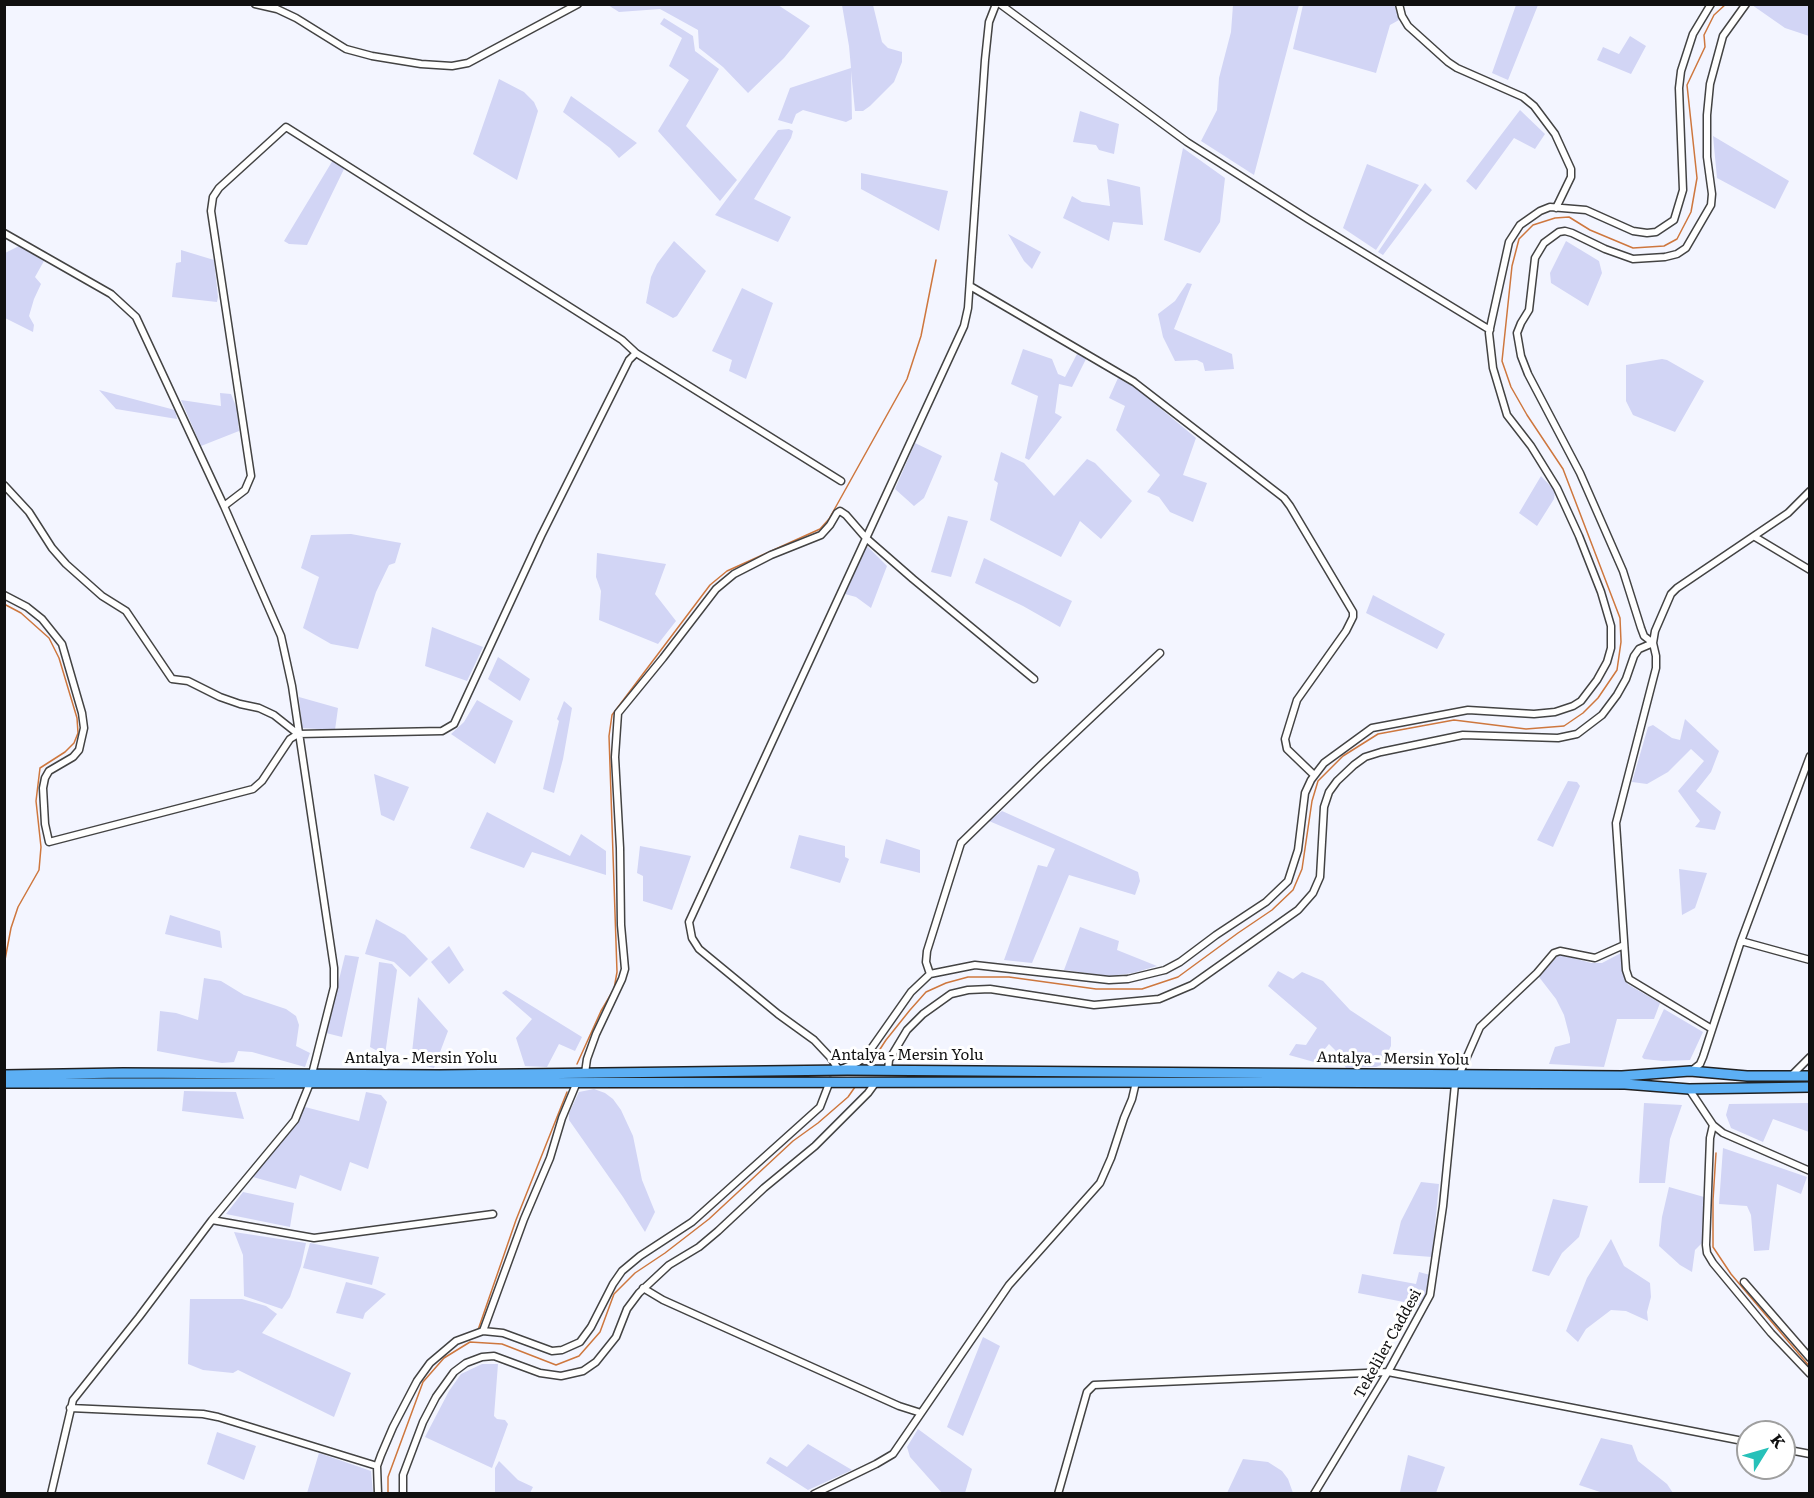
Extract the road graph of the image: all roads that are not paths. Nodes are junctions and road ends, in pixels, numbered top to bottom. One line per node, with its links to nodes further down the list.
1 (255, 4): 2 (street)
2 (578, 4)
3 (998, 4): 9 (street); 10 (street)
4 (1399, 4): 7 (street)
5 (1710, 4): 7 (street)
6 (1746, 4): 20 (street)
7 (1556, 208): 10 (street)
8 (4, 233): 15 (street)
9 (970, 286): 17 (street); 25 (street)
10 (1490, 330): 25 (street)
11 (636, 352): 12 (street); 15 (street); 23 (street)
12 (842, 481)
13 (4, 485): 23 (street)
14 (1809, 491): 16 (street)
15 (224, 506): 23 (street)
16 (1755, 537): 18 (street); 20 (street)
17 (866, 538): 22 (street); 33 (street); 37 (street)
18 (1809, 570)
19 (4, 595): 23 (street)
20 (1653, 643): 27 (street); 34 (street)
21 (1160, 653): 29 (street)
22 (1035, 679)
23 (298, 734): 41 (street)
24 (1809, 756): 26 (street)
25 (1314, 775): 29 (street)
26 (1741, 941): 28 (street); 30 (street)
27 (1624, 945): 30 (street); 42 (street, Tekeliler Caddesi)
28 (1809, 960)
29 (930, 974): 33 (street)
30 (1712, 1029): 31 (street)
31 (1703, 1057): 35 (street); 36 (street)
32 (1809, 1057): 38 (street)
33 (843, 1070): 34 (highway, Antalya - Mersin Yolu); 37 (highway, Antalya - Mersin Yolu)
34 (888, 1070): 42 (highway, Antalya - Mersin Yolu)
35 (1690, 1071): 36 (highway, Antalya - Mersin Yolu); 42 (highway, Antalya - Mersin Yolu); 48 (highway)
36 (1705, 1072): 38 (highway, Antalya - Mersin Yolu); 49 (highway)
37 (585, 1073): 41 (highway, Antalya - Mersin Yolu)
38 (1791, 1076): 39 (highway, Antalya - Mersin Yolu)
39 (1809, 1076)
40 (6, 1079): 41 (highway, Antalya - Mersin Yolu)
41 (310, 1079): 45 (highway, Antalya - Mersin Yolu); 54 (street)
42 (1457, 1080): 46 (highway, Antalya - Mersin Yolu); 48 (highway, Antalya - Mersin Yolu); 59 (street, Tekeliler Caddesi)
43 (830, 1081): 44 (highway, Antalya - Mersin Yolu); 45 (highway, Antalya - Mersin Yolu); 57 (street)
44 (875, 1081): 46 (highway, Antalya - Mersin Yolu); 56 (street)
45 (577, 1082): 57 (street)
46 (1136, 1082): 62 (street)
47 (1809, 1087): 49 (highway, Antalya - Mersin Yolu)
48 (1689, 1089): 49 (highway, Antalya - Mersin Yolu); 50 (street)
49 (1703, 1089): 50 (street)
50 (1700, 1108): 51 (street)
51 (1713, 1125): 52 (street); 60 (street)
52 (1809, 1171)
53 (493, 1214): 54 (street)
54 (212, 1220): 61 (street)
55 (1744, 1282): 58 (street)
56 (643, 1288): 62 (street); 67 (street)
57 (483, 1331): 64 (street)
58 (1809, 1358)
59 (1388, 1372): 63 (street); 69 (street); 70 (street, Tekeliler Caddesi)
60 (1809, 1374)
61 (70, 1408): 64 (street); 65 (street)
62 (921, 1413): 68 (street)
63 (1736, 1440)
64 (377, 1466): 66 (street)
65 (51, 1494)
66 (378, 1494)
67 (403, 1494)
68 (814, 1494)
69 (1059, 1494)
70 (1314, 1494)

